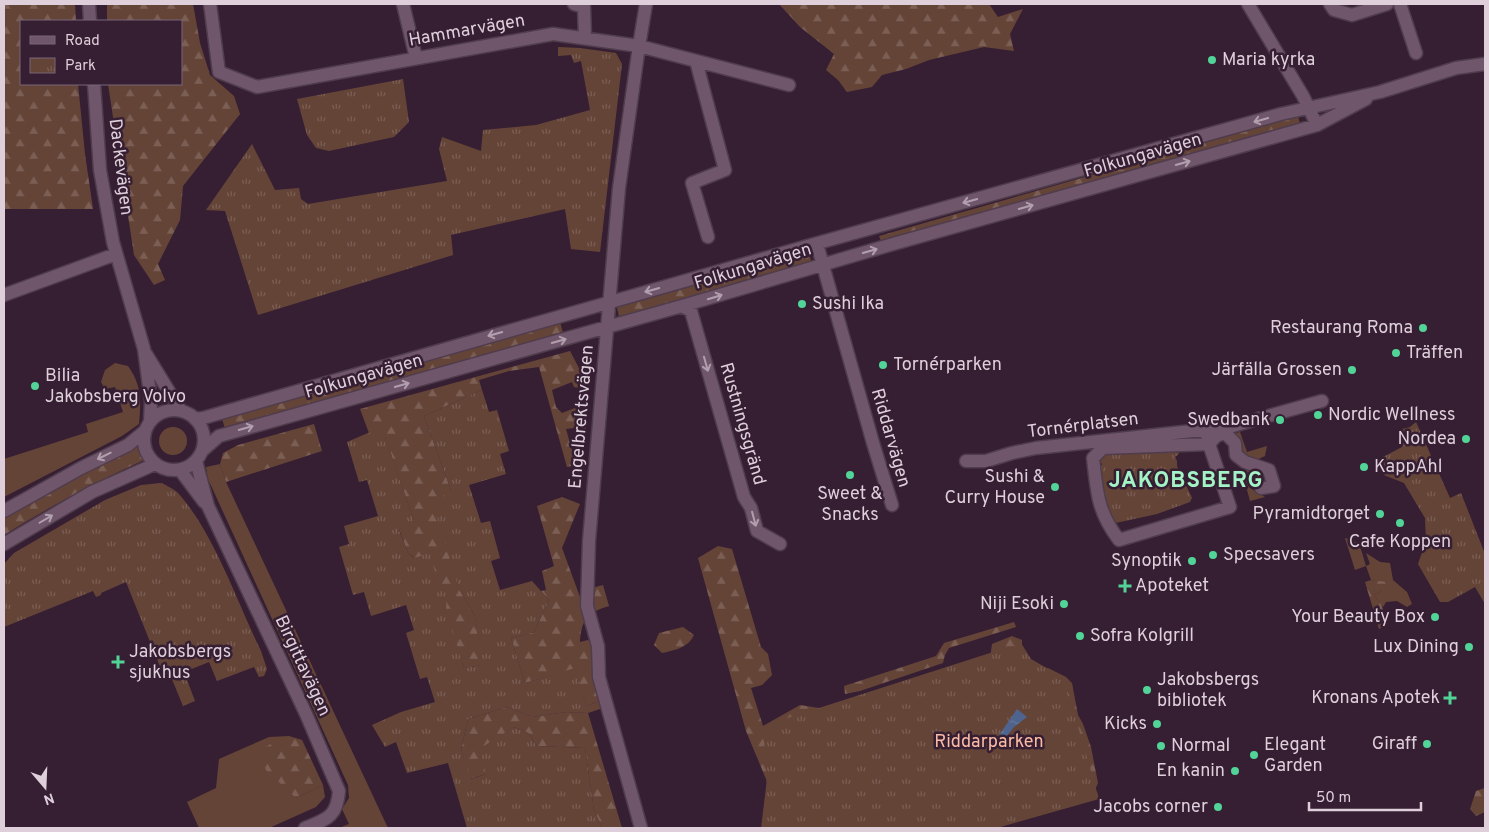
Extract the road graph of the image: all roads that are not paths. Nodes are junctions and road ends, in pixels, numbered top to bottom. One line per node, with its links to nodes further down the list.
1 (89, 4): 10 (street)
2 (210, 4): 14 (street, Hammarvägen)
3 (403, 4): 14 (street)
4 (574, 4): 11 (street)
5 (646, 4): 12 (street, Engelbrektsvägen)
6 (1248, 4): 20 (street)
7 (1330, 4): 8 (street)
8 (1388, 4)
9 (1400, 4): 13 (street)
10 (90, 20)
11 (585, 38): 12 (street, Hammarvägen); 14 (street, Hammarvägen)
12 (639, 46): 15 (street, Hammarvägen); 27 (street, Engelbrektsvägen)
13 (1416, 53)
14 (416, 58)
15 (696, 61): 18 (street, Hammarvägen); 22 (street)
16 (1485, 64): 19 (street)
17 (94, 85): 24 (street, Dackevägen)
18 (789, 85)
19 (1380, 92): 20 (street, Folkungavägen); 21 (street, Folkungavägen)
20 (1308, 107): 21 (street); 23 (street, Folkungavägen, one-way to 23)
21 (1318, 125): 25 (street, Folkungavägen, one-way to 21)
22 (708, 237)
23 (817, 244): 25 (street, Riddarvägen); 27 (street, Folkungavägen, one-way to 27)
24 (116, 254): 26 (street); 30 (street, Dackevägen)
25 (823, 264): 28 (street, Folkungavägen, one-way to 25); 43 (street, Riddarvägen)
26 (4, 295)
27 (610, 302): 29 (street, Engelbrektsvägen); 33 (street, Folkungavägen, one-way to 33)
28 (682, 306): 29 (street, Folkungavägen); 47 (street, Rustningsgränd, one-way to 47)
29 (608, 326): 37 (street, Folkungavägen, one-way to 29); 49 (street, Engelbrektsvägen)
30 (144, 349): 32 (street, Dackevägen); 34 (street, Dackevägen)
31 (1322, 401): 35 (street, Tornérplatsen)
32 (181, 411): 33 (street); 34 (street)
33 (195, 419): 37 (street)
34 (148, 426): 40 (street); 45 (street, one-way to 45)
35 (1206, 430): 36 (street, Tornérplatsen); 38 (street, Tornérplatsen)
36 (1209, 444): 36 (street, Tornérplatsen); 42 (street, Tornérplatsen)
37 (203, 450): 39 (street)
38 (966, 461)
39 (196, 462): 41 (street); 44 (street, Birgittavägen)
40 (155, 464): 41 (street); 46 (street, one-way to 40)
41 (180, 470): 44 (street, Birgittavägen)
42 (1260, 488)
43 (892, 505)
44 (208, 506): 48 (street, Birgittavägen)
45 (4, 511)
46 (4, 544)
47 (780, 544)
48 (305, 828)
49 (641, 828)

